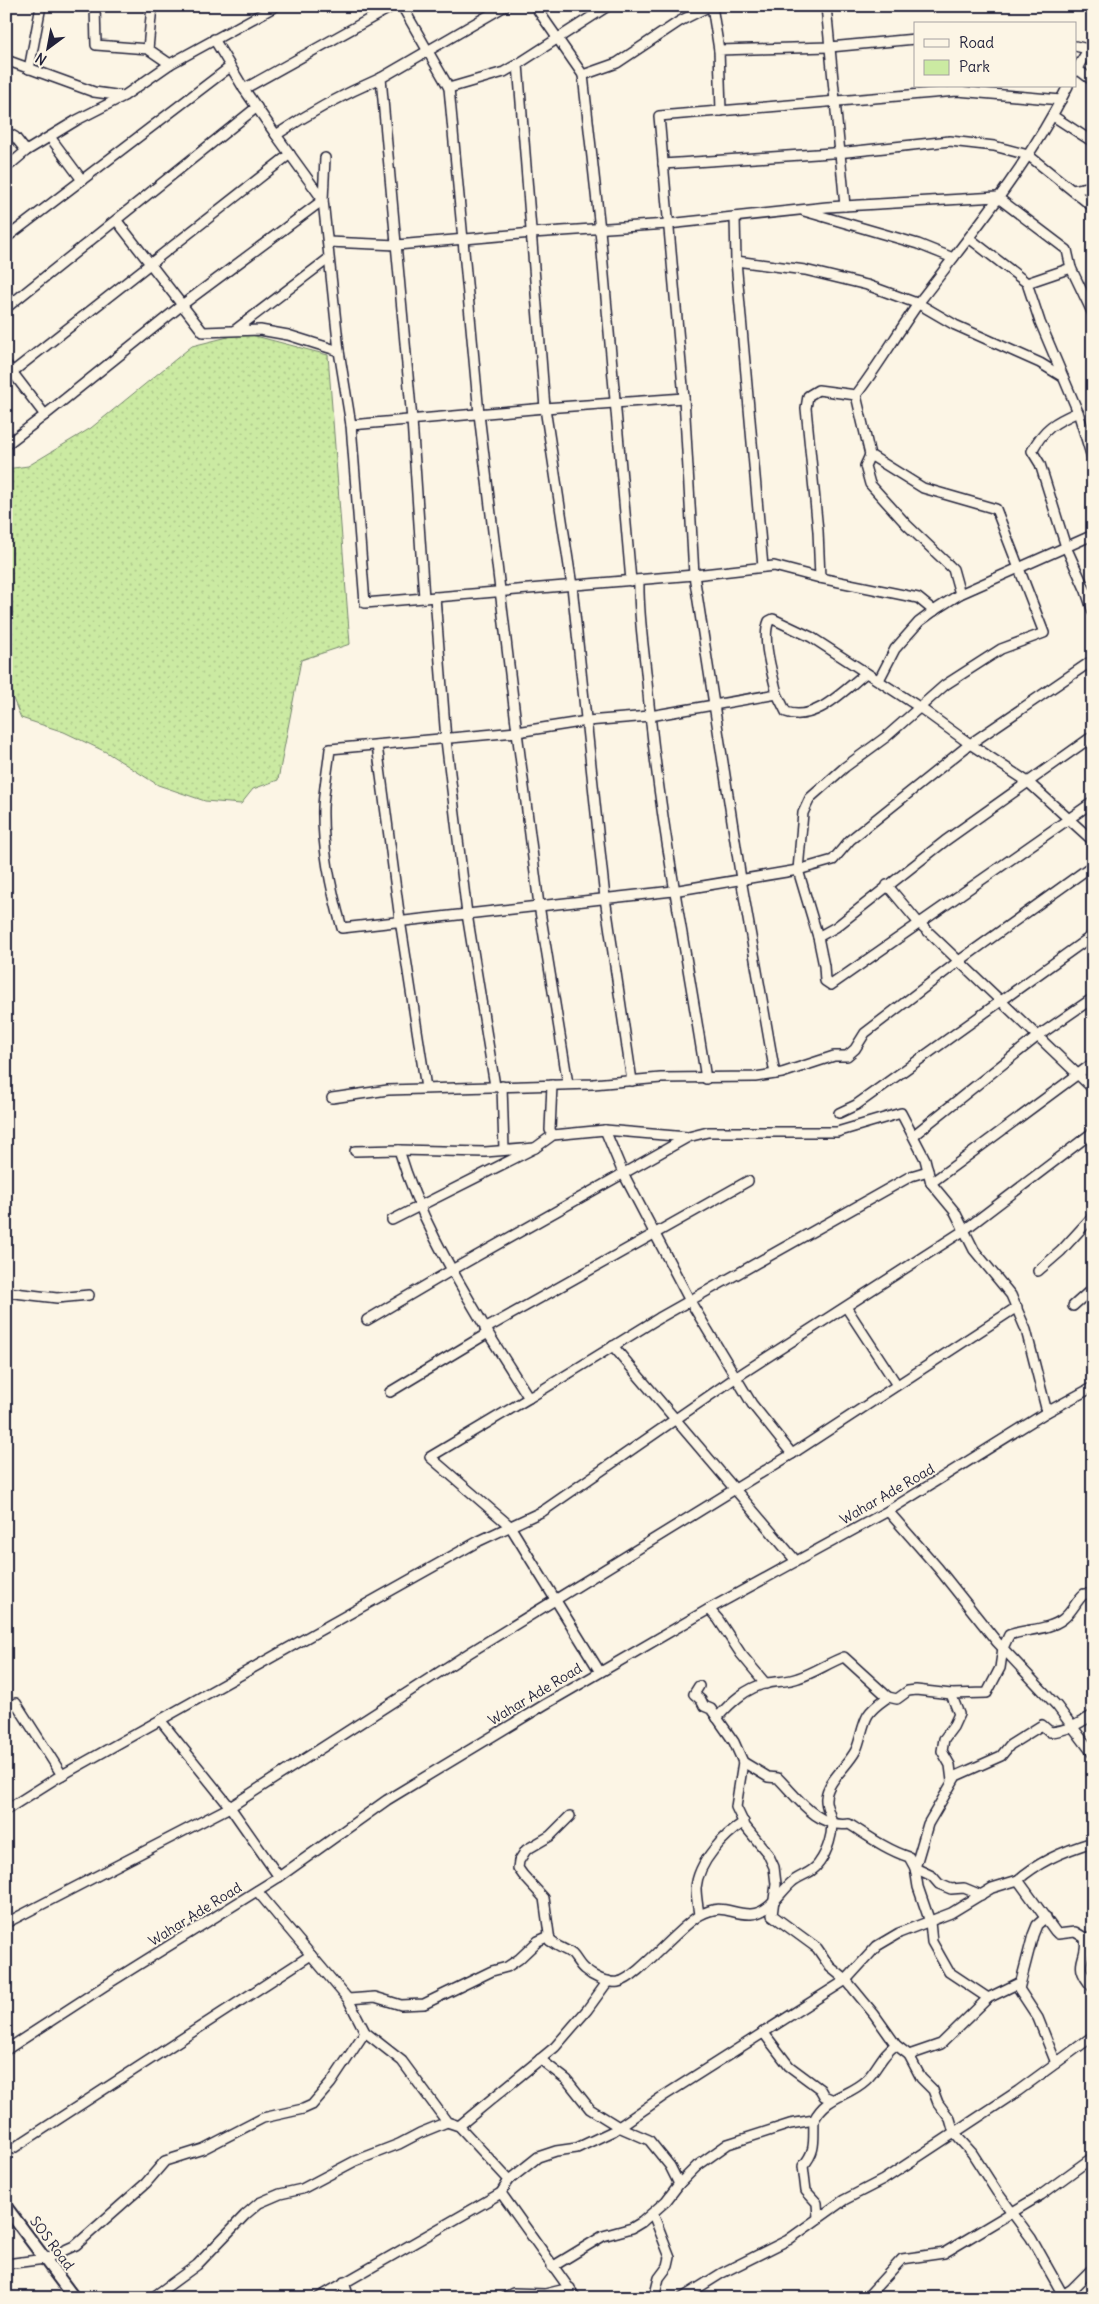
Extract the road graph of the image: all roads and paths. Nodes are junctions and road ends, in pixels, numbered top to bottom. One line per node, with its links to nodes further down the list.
1 (41, 6): 25 (street)
2 (95, 6): 18 (street)
3 (152, 6): 18 (street)
4 (276, 6): 13 (street)
5 (393, 6): 32 (street)
6 (402, 6): 20 (street)
7 (505, 6): 20 (street)
8 (535, 6): 12 (street)
9 (608, 6): 12 (street)
10 (711, 6): 19 (street); 27 (street)
11 (826, 6): 17 (street)
12 (556, 38): 23 (street); 27 (street)
13 (214, 39): 22 (street); 24 (street)
14 (914, 39): 17 (street)
15 (1091, 45): 16 (street); 26 (street)
16 (1076, 46)
17 (830, 47): 19 (street); 35 (street)
18 (148, 49): 22 (street)
19 (719, 50): 37 (street)
20 (427, 52): 28 (street); 30 (street)
21 (6, 60): 25 (street)
22 (170, 64): 33 (street)
23 (518, 64): 30 (street); 62 (street)
24 (230, 67): 32 (street); 50 (street)
25 (29, 69): 33 (street)
26 (1076, 70): 29 (street)
27 (583, 75): 61 (street)
28 (381, 78): 40 (street); 67 (street)
29 (1093, 81)
30 (449, 88): 65 (street)
31 (1067, 88): 34 (street)
32 (244, 89): 36 (street)
33 (124, 96): 41 (street)
34 (1061, 100): 35 (street); 38 (street)
35 (835, 101): 37 (street); 44 (street)
36 (257, 107): 40 (street); 59 (street)
37 (721, 111): 48 (street)
38 (1053, 116): 42 (street); 46 (street)
39 (6, 132): 43 (street)
40 (276, 135): 45 (street)
41 (50, 137): 43 (street); 50 (street)
42 (1093, 142)
43 (26, 151): 49 (street)
44 (840, 153): 46 (street); 48 (street); 55 (street)
45 (290, 154): 54 (street); 71 (street)
46 (1028, 155): 52 (street); 53 (street)
47 (325, 158): 54 (street)
48 (663, 164): 60 (street)
49 (6, 168)
50 (82, 180): 63 (street)
51 (1093, 186): 52 (street)
52 (1073, 190): 56 (street)
53 (997, 197): 55 (street); 64 (street); 72 (street)
54 (322, 200): 66 (street); 75 (street)
55 (845, 206): 57 (street)
56 (1093, 207)
57 (800, 210): 58 (street); 69 (street)
58 (735, 217): 60 (street); 70 (street)
59 (116, 221): 71 (street); 76 (street)
60 (668, 224): 61 (street); 84 (street)
61 (600, 230): 62 (street); 85 (street)
62 (532, 232): 65 (street); 86 (street)
63 (6, 238)
64 (969, 238): 69 (street); 73 (street)
65 (463, 239): 67 (street); 88 (street)
66 (328, 242): 67 (street); 68 (street)
67 (397, 245): 90 (street)
68 (328, 258): 78 (street); 79 (street)
69 (953, 258): 74 (street)
70 (736, 261): 74 (street); 99 (street)
71 (150, 264): 75 (street); 81 (street)
72 (1071, 268): 73 (street); 77 (street)
73 (1027, 283): 82 (street)
74 (919, 304): 82 (street); 83 (street)
75 (182, 305): 78 (street); 89 (street)
76 (6, 308)
77 (1093, 314)
78 (235, 330): 79 (street)
79 (339, 351): 93 (street)
80 (6, 364): 81 (street)
81 (9, 375): 89 (street)
82 (1063, 377): 87 (street)
83 (856, 395): 95 (street); 102 (street)
84 (684, 398): 85 (street); 101 (street)
85 (615, 404): 86 (street); 103 (street)
86 (545, 408): 88 (street); 104 (street)
87 (1078, 412): 92 (street); 98 (street)
88 (479, 414): 90 (street); 105 (street)
89 (45, 415): 94 (street)
90 (412, 420): 93 (street); 108 (street)
91 (1093, 422): 92 (street)
92 (1082, 424): 96 (street)
93 (351, 425): 108 (street)
94 (6, 445)
95 (870, 455): 100 (street); 106 (street)
96 (1093, 461)
97 (1093, 534): 98 (street)
98 (1066, 547): 100 (street); 110 (street)
99 (763, 567): 101 (street); 102 (street)
100 (1019, 568): 106 (street); 116 (street)
101 (694, 575): 103 (street); 115 (street)
102 (820, 578): 109 (street)
103 (635, 580): 104 (street); 117 (street)
104 (572, 586): 105 (street); 118 (street)
105 (501, 592): 107 (street); 119 (street)
106 (960, 594): 109 (street)
107 (435, 597): 108 (street); 121 (street)
108 (424, 598)
109 (934, 611): 113 (street)
110 (1093, 612)
111 (1093, 660): 122 (street)
112 (866, 672): 113 (street); 114 (street); 114 (street)
113 (879, 680): 116 (street)
114 (778, 694): 115 (street)
115 (713, 704): 117 (street); 130 (street)
116 (919, 707): 122 (street); 129 (street)
117 (650, 716): 118 (street); 132 (street)
118 (587, 721): 119 (street); 133 (street)
119 (517, 732): 121 (street); 134 (street)
120 (1093, 736): 124 (street)
121 (446, 740): 123 (street); 135 (street)
122 (970, 744): 124 (street); 129 (street)
123 (377, 745): 136 (street); 136 (street)
124 (1028, 782): 126 (street); 131 (street)
125 (1093, 802): 126 (street)
126 (1070, 819): 127 (street); 137 (street)
127 (1093, 841)
128 (1093, 866): 140 (street)
129 (798, 870): 130 (street); 139 (street)
130 (741, 879): 132 (street); 145 (street)
131 (887, 885): 137 (street); 139 (street)
132 (673, 891): 133 (street); 147 (street)
133 (605, 898): 134 (street); 148 (street)
134 (539, 905): 135 (street); 149 (street)
135 (467, 914): 136 (street); 151 (street)
136 (400, 920): 152 (street)
137 (918, 922): 139 (street); 140 (street)
138 (1093, 935): 142 (street)
139 (818, 937)
140 (959, 961): 142 (street); 145 (street)
141 (1093, 998): 143 (street)
142 (1001, 1002): 143 (street); 155 (street)
143 (1038, 1036): 146 (street); 159 (street)
144 (1093, 1063): 146 (street)
145 (776, 1074): 147 (street)
146 (1077, 1074): 153 (street); 168 (street)
147 (706, 1079): 148 (street)
148 (632, 1081): 149 (street)
149 (568, 1084): 150 (street)
150 (552, 1085): 151 (street); 158 (street)
151 (499, 1086): 152 (street); 163 (street)
152 (426, 1088): 154 (street)
153 (1093, 1089)
154 (332, 1098)
155 (840, 1113)
156 (606, 1130): 158 (street); 160 (street); 166 (street)
157 (1093, 1132): 172 (street)
158 (553, 1135): 161 (street)
159 (914, 1135): 160 (street); 165 (street)
160 (688, 1137): 166 (street)
161 (535, 1148): 163 (street); 169 (street)
162 (399, 1150): 163 (street); 164 (street); 169 (street)
163 (504, 1150)
164 (355, 1151)
165 (928, 1171): 168 (street); 179 (street)
166 (623, 1174): 173 (street); 174 (street)
167 (748, 1181): 173 (street)
168 (931, 1183): 172 (street)
169 (418, 1206): 171 (street); 174 (street)
170 (1093, 1216): 175 (street)
171 (392, 1220)
172 (963, 1232): 181 (street); 182 (street)
173 (656, 1233): 179 (street); 184 (street)
174 (452, 1270): 183 (street); 184 (street)
175 (1038, 1271)
176 (1093, 1288): 180 (street)
177 (6, 1292): 178 (street)
178 (89, 1295)
179 (690, 1301): 185 (street); 186 (street)
180 (1074, 1306)
181 (846, 1307): 186 (street); 187 (street)
182 (1016, 1307): 187 (street); 191 (street)
183 (367, 1320)
184 (487, 1331): 189 (street); 190 (street)
185 (614, 1346): 190 (street); 192 (street)
186 (736, 1378): 192 (street); 193 (street)
187 (897, 1385): 193 (street)
188 (1093, 1387): 191 (street, Wahar Ade Road)
189 (390, 1392)
190 (529, 1398): 196 (street)
191 (1047, 1412): 195 (street, Wahar Ade Road)
192 (676, 1420): 194 (street); 196 (street)
193 (792, 1454): 194 (street)
194 (735, 1489): 197 (street); 199 (street)
195 (888, 1511): 197 (street, Wahar Ade Road); 201 (street)
196 (510, 1526): 199 (street); 210 (street)
197 (796, 1562): 200 (street, Wahar Ade Road)
198 (1093, 1594): 201 (street)
199 (557, 1599): 202 (street); 216 (street)
200 (709, 1609): 202 (street, Wahar Ade Road); 203 (street)
201 (1002, 1648): 205 (street); 211 (street)
202 (600, 1672): 223 (street, Wahar Ade Road)
203 (766, 1684): 206 (street); 209 (street)
204 (699, 1686): 209 (street)
205 (951, 1694): 206 (street); 215 (street)
206 (888, 1697): 220 (street)
207 (6, 1709): 214 (street)
208 (1093, 1715): 211 (street)
209 (717, 1718): 213 (street)
210 (161, 1721): 214 (street); 216 (street)
211 (1072, 1728): 212 (street); 215 (street)
212 (1093, 1754)
213 (743, 1762): 219 (street); 220 (street)
214 (62, 1775): 217 (street)
215 (952, 1782): 222 (street)
216 (230, 1807): 223 (street); 231 (street)
217 (6, 1810)
218 (570, 1816): 233 (street)
219 (744, 1822): 227 (street); 228 (street)
220 (832, 1822): 222 (street); 227 (street)
221 (1093, 1842): 224 (street)
222 (914, 1868): 226 (street); 230 (street)
223 (279, 1877): 225 (street, Wahar Ade Road)
224 (1018, 1880): 226 (street); 229 (street)
225 (256, 1892): 234 (street); 245 (street, Wahar Ade Road)
226 (981, 1895): 230 (street)
227 (775, 1901): 228 (street); 235 (street)
228 (699, 1915): 236 (street)
229 (1046, 1917): 232 (street); 237 (street)
230 (930, 1922): 235 (street); 239 (street)
231 (6, 1923)
232 (1089, 1937): 238 (street)
233 (550, 1941): 236 (street); 240 (street)
234 (311, 1955): 240 (street); 255 (street)
235 (846, 1980): 242 (street); 244 (street)
236 (608, 1981): 247 (street)
237 (1019, 1982): 239 (street); 248 (street)
238 (1093, 1988)
239 (988, 1998): 246 (street)
240 (348, 1999): 241 (street)
241 (365, 2032): 251 (street); 264 (street)
242 (763, 2032): 249 (street); 253 (street)
243 (1093, 2036): 248 (street)
244 (896, 2045): 246 (street); 249 (street)
245 (6, 2050)
246 (909, 2055): 254 (street)
247 (540, 2059): 252 (street); 253 (street)
248 (1056, 2063): 254 (street)
249 (831, 2099): 250 (street)
250 (814, 2120): 258 (street); 263 (street)
251 (447, 2122): 252 (street); 272 (street)
252 (459, 2126): 257 (street)
253 (619, 2127): 257 (street); 258 (street)
254 (954, 2133): 261 (street); 263 (street)
255 (6, 2153)
256 (1093, 2157): 261 (street)
257 (509, 2180): 259 (street)
258 (679, 2184): 262 (street)
259 (501, 2193): 266 (street); 268 (street)
260 (6, 2206): 264 (street, SOS Road)
261 (1012, 2211): 270 (street); 279 (street)
262 (653, 2214): 266 (street); 277 (street)
263 (818, 2218): 278 (street)
264 (45, 2259): 265 (street); 271 (street, SOS Road)
265 (6, 2264)
266 (552, 2267): 269 (street)
267 (1093, 2268): 270 (street)
268 (344, 2282): 273 (street); 274 (street)
269 (570, 2288): 275 (street); 276 (street)
270 (1062, 2297)
271 (74, 2298)
272 (152, 2298)
273 (318, 2298)
274 (349, 2298)
275 (503, 2298)
276 (576, 2298)
277 (654, 2298)
278 (682, 2298)
279 (866, 2298)

